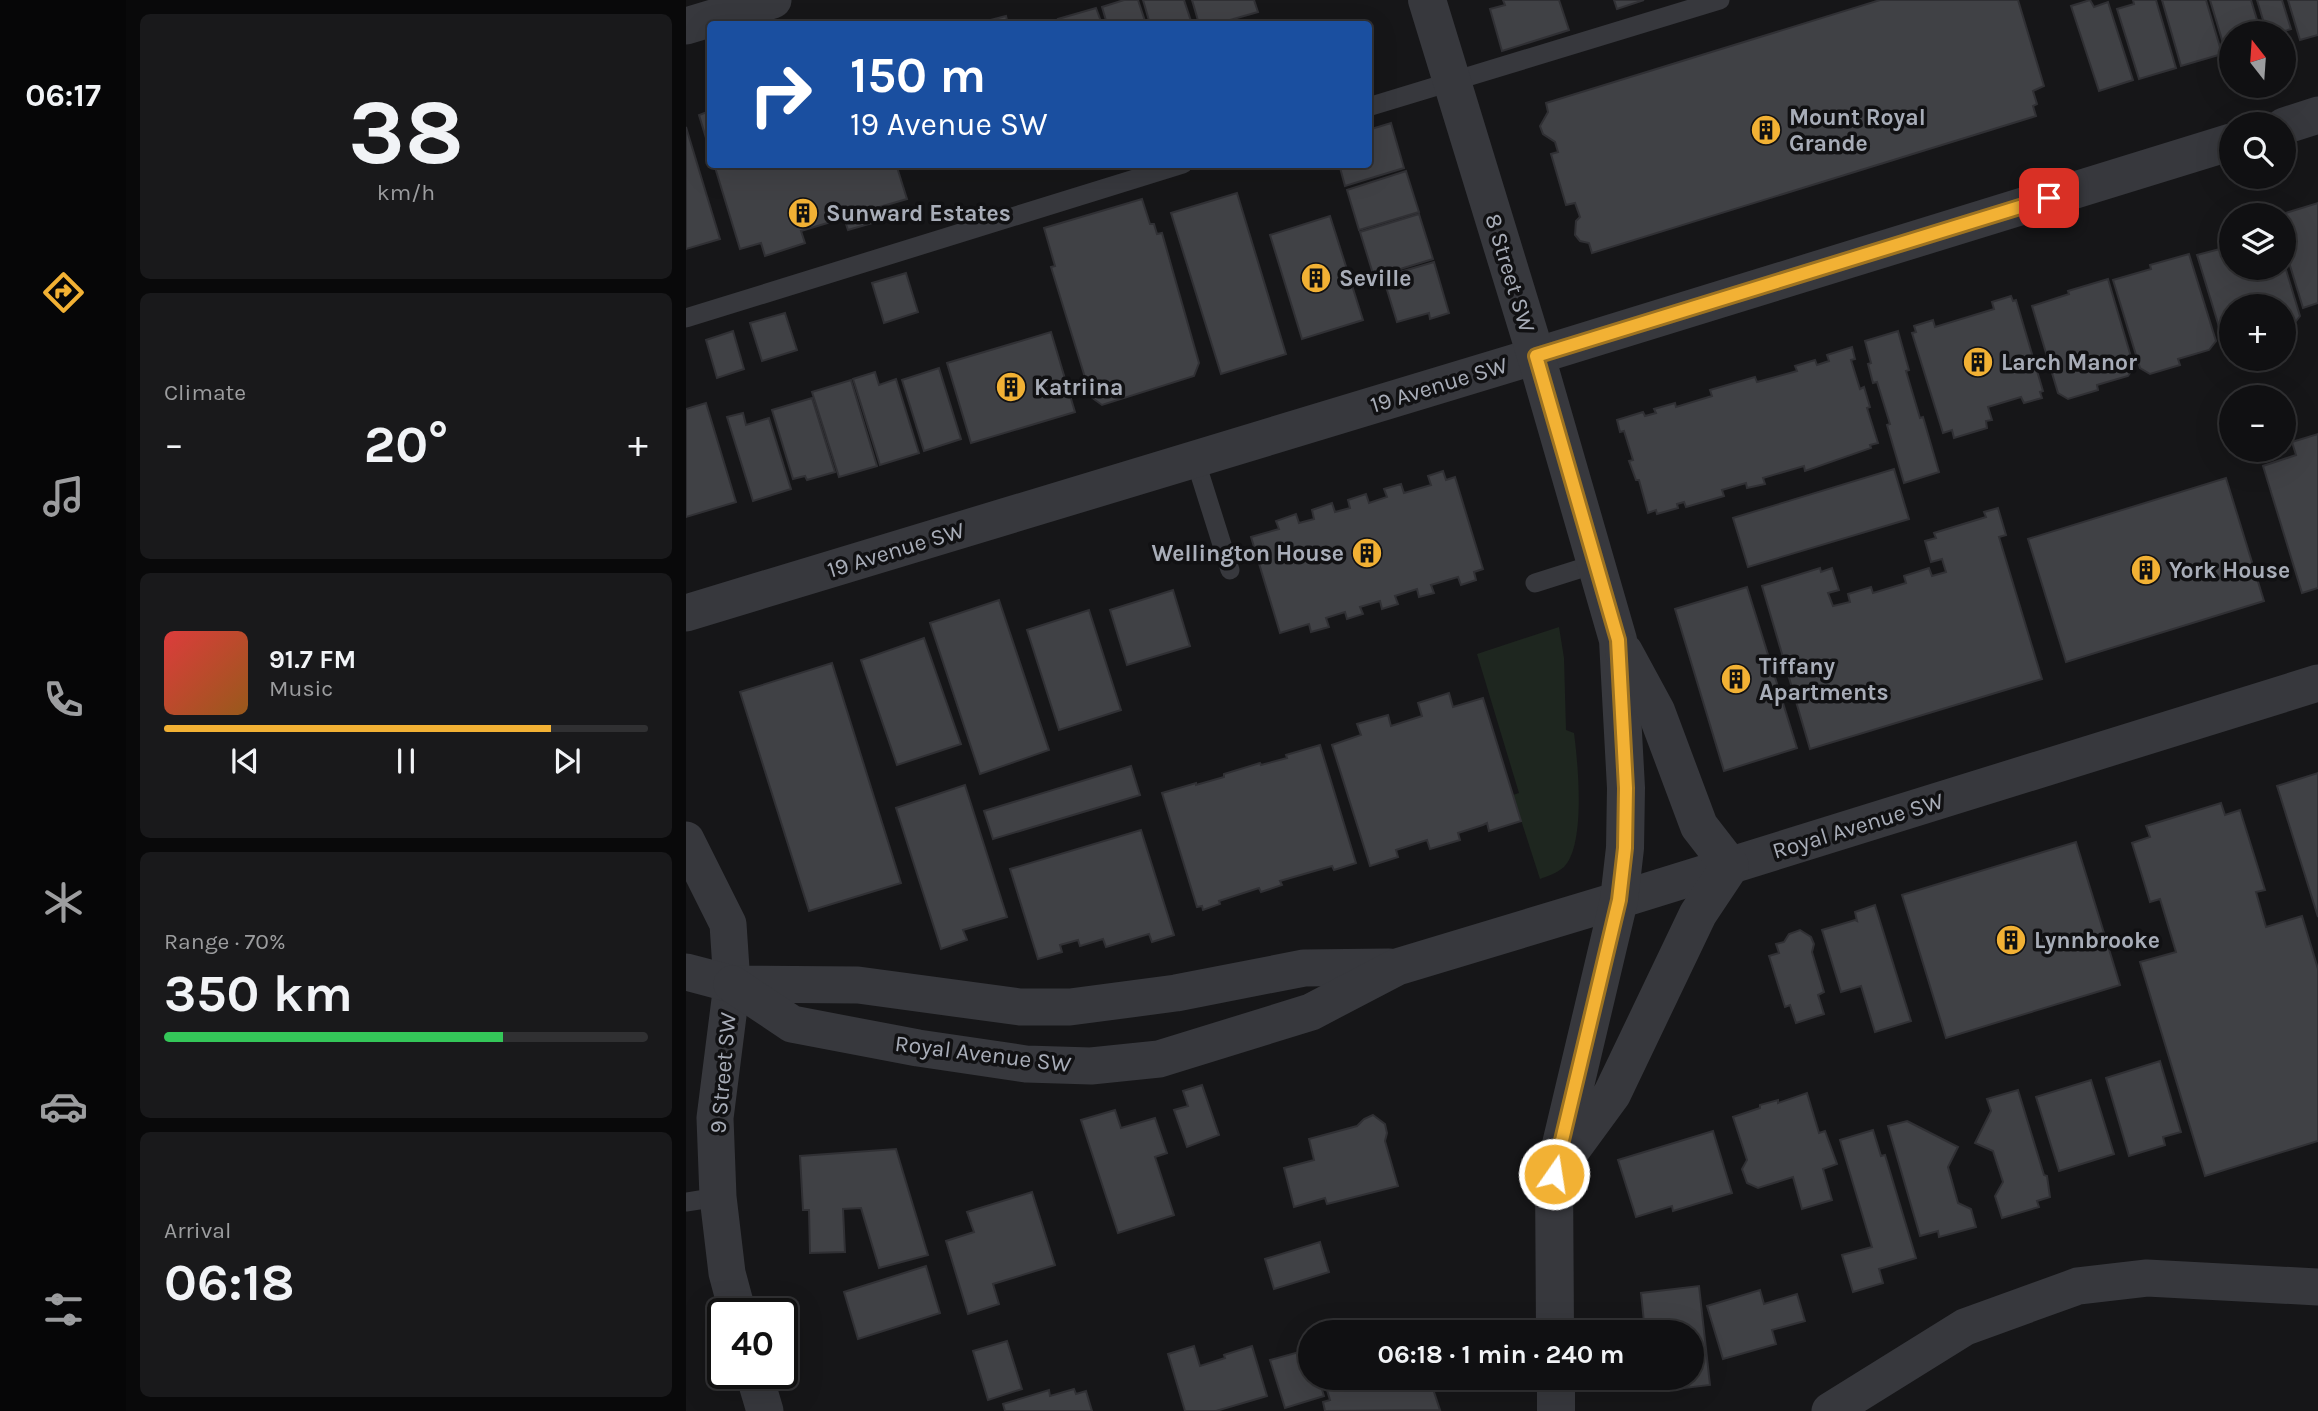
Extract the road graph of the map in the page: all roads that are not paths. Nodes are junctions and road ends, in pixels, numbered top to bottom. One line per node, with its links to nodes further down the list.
1 (773, 0): 4 (street)
2 (1427, 0): 5 (street, 8 Street SW)
3 (1720, 0): 5 (lane)
4 (686, 26)
5 (1452, 82): 6 (lane); 12 (street, 8 Street SW)
6 (1372, 106)
7 (2318, 116): 8 (street)
8 (2296, 122)
9 (2219, 146): 12 (street, 19 Avenue SW)
10 (1170, 168): 11 (lane)
11 (686, 318)
12 (1536, 356): 13 (street, 19 Avenue SW); 14 (street, 8 Street SW)
13 (1195, 459): 15 (lane); 17 (street, 19 Avenue SW)
14 (1595, 564): 16 (lane); 18 (street, 8 Street SW)
15 (1230, 570)
16 (1535, 583)
17 (686, 614)
18 (1618, 640): 21 (street); 22 (street, 8 Street SW)
19 (2318, 683): 21 (street, Royal Avenue SW)
20 (686, 840): 25 (street, 9 Street SW)
21 (1730, 866): 22 (street, Royal Avenue SW); 26 (street)
22 (1619, 900): 23 (street, Royal Avenue SW); 26 (street, 8 Street SW)
23 (1397, 967): 25 (street, Royal Avenue SW); 25 (street, Royal Avenue SW)
24 (686, 972): 25 (street, Royal Avenue SW)
25 (732, 984): 27 (street, 9 Street SW)
26 (1554, 1174): 30 (street, 8 Street SW)
27 (702, 1199): 29 (street, 9 Street SW)
28 (2318, 1287): 35 (street)
29 (734, 1298)
30 (1555, 1320)
31 (758, 1389): 33 (street)
32 (1556, 1390): 34 (street)
33 (765, 1411)
34 (1556, 1411)
35 (1830, 1411)

